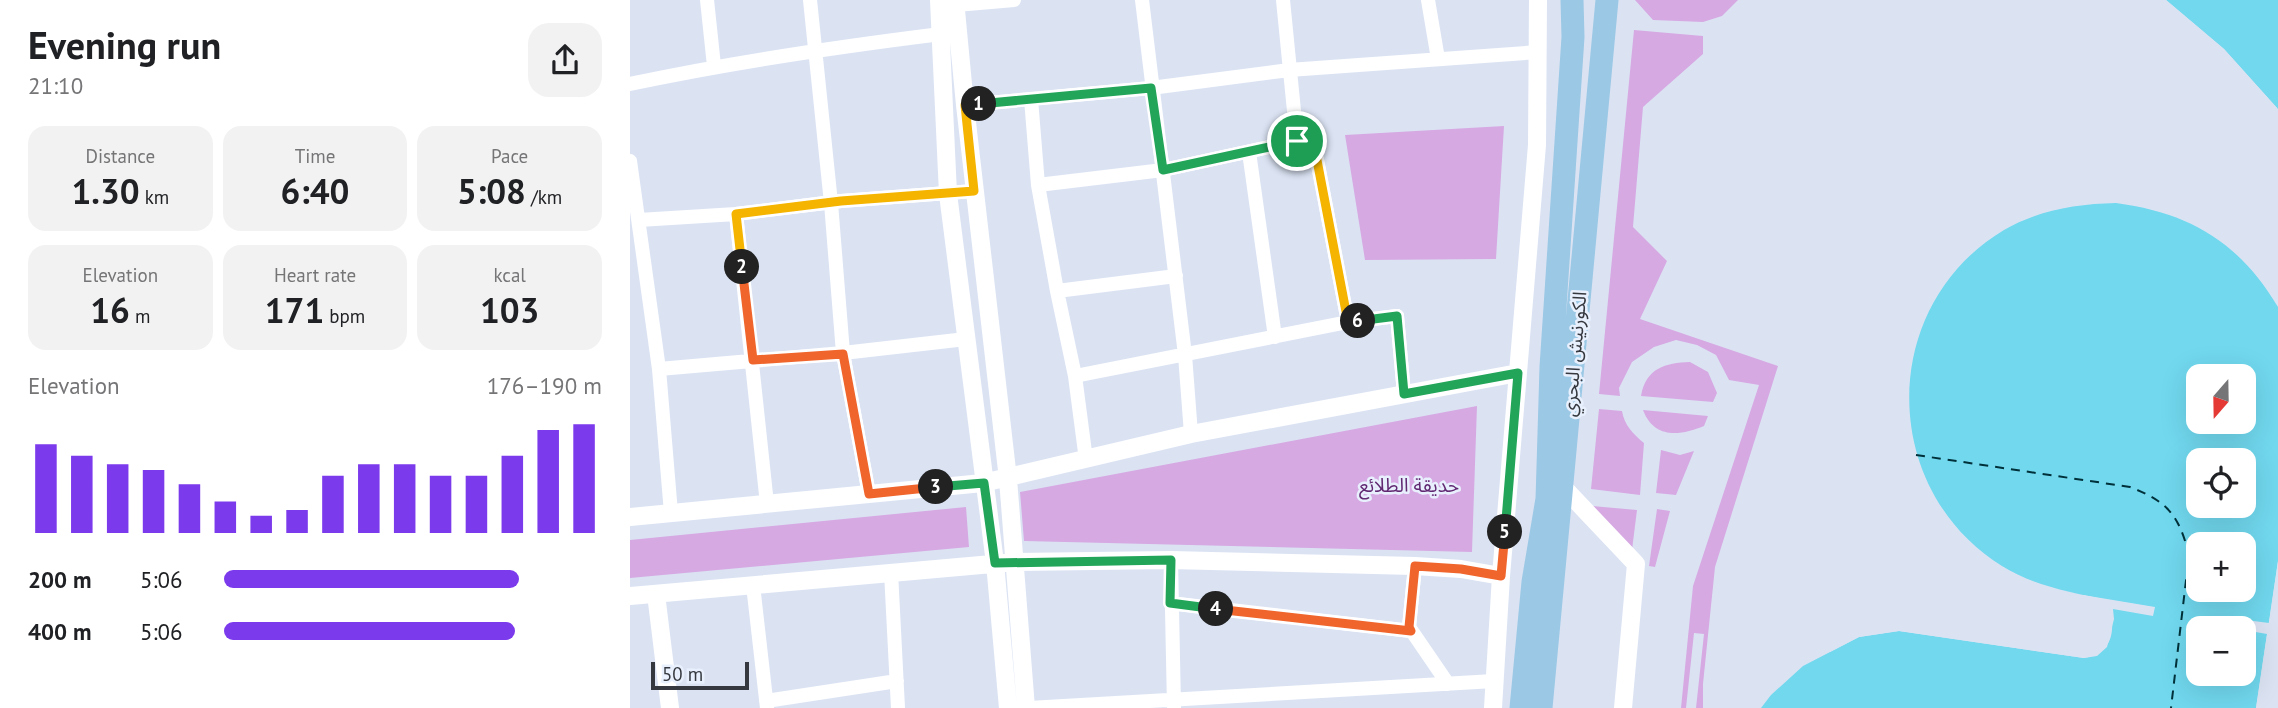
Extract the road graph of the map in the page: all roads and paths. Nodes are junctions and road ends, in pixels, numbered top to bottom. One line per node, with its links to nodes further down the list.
1 (707, 0): 15 (street)
2 (810, 0): 12 (street)
3 (1014, 0): 10 (street)
4 (1142, 0): 18 (street)
5 (1283, 0): 16 (street)
6 (1428, 0): 14 (street)
7 (1538, 0): 13 (street)
8 (1572, 0): 73 (main road, الكورنيش البحري)
9 (1607, 0): 47 (main road, الكورنيش البحري)
10 (950, 2): 11 (street); 20 (street)
11 (941, 34): 12 (street); 27 (street)
12 (815, 50): 15 (street); 28 (street)
13 (1539, 52): 14 (street); 40 (street)
14 (1438, 59): 16 (street)
15 (714, 66): 17 (street)
16 (1289, 70): 18 (street); 21 (street)
17 (630, 84)
18 (1151, 88): 19 (street); 24 (street)
19 (1031, 99): 20 (street); 25 (street)
20 (965, 105): 26 (street)
21 (1297, 141): 22 (street); 33 (street)
22 (1249, 152): 24 (street); 34 (street)
23 (630, 161): 30 (street)
24 (1163, 170): 25 (street); 31 (street)
25 (1038, 185): 32 (street)
26 (974, 191): 27 (street); 45 (street)
27 (948, 194): 28 (street); 35 (street)
28 (831, 203): 29 (street); 36 (street)
29 (736, 214): 30 (street); 38 (street)
30 (639, 220): 39 (street)
31 (1176, 276): 32 (street); 37 (street)
32 (1057, 291): 41 (street)
33 (1348, 322): 34 (street); 42 (street)
34 (1275, 337): 37 (street)
35 (966, 339): 36 (street); 46 (street)
36 (843, 354): 38 (street); 48 (street)
37 (1185, 355): 41 (street); 43 (street)
38 (753, 360): 39 (street); 49 (street)
39 (659, 369): 50 (street)
40 (1518, 373): 42 (street); 57 (street)
41 (1075, 376): 44 (street)
42 (1404, 394): 43 (street)
43 (1191, 434): 44 (street)
44 (1086, 460): 45 (street)
45 (1008, 478): 46 (street); 53 (street)
46 (984, 483): 48 (street); 54 (street)
47 (1563, 487): 74 (main road, الكورنيش البحري); 75 (street)
48 (869, 494): 49 (street)
49 (767, 504): 50 (street)
50 (671, 513): 51 (street)
51 (630, 517)
52 (1171, 560): 53 (street); 55 (street); 61 (street)
53 (1015, 562): 54 (street); 71 (street)
54 (995, 563): 56 (street); 70 (street)
55 (1415, 566): 57 (street); 62 (street)
56 (891, 572): 58 (street); 63 (street)
57 (1501, 576): 64 (street)
58 (753, 585): 59 (street); 66 (street)
59 (656, 594): 60 (street); 68 (street)
60 (630, 596)
61 (1170, 603): 62 (street); 67 (street)
62 (1411, 631): 65 (street)
63 (897, 681): 66 (street); 69 (street)
64 (1494, 681): 65 (street); 72 (street)
65 (1448, 684): 67 (street)
66 (767, 704)
67 (1174, 704): 71 (street)
68 (670, 708)
69 (898, 708)
70 (1008, 708)
71 (1027, 708)
72 (1493, 708)
73 (1521, 708)
74 (1541, 708)
75 (1623, 708)

